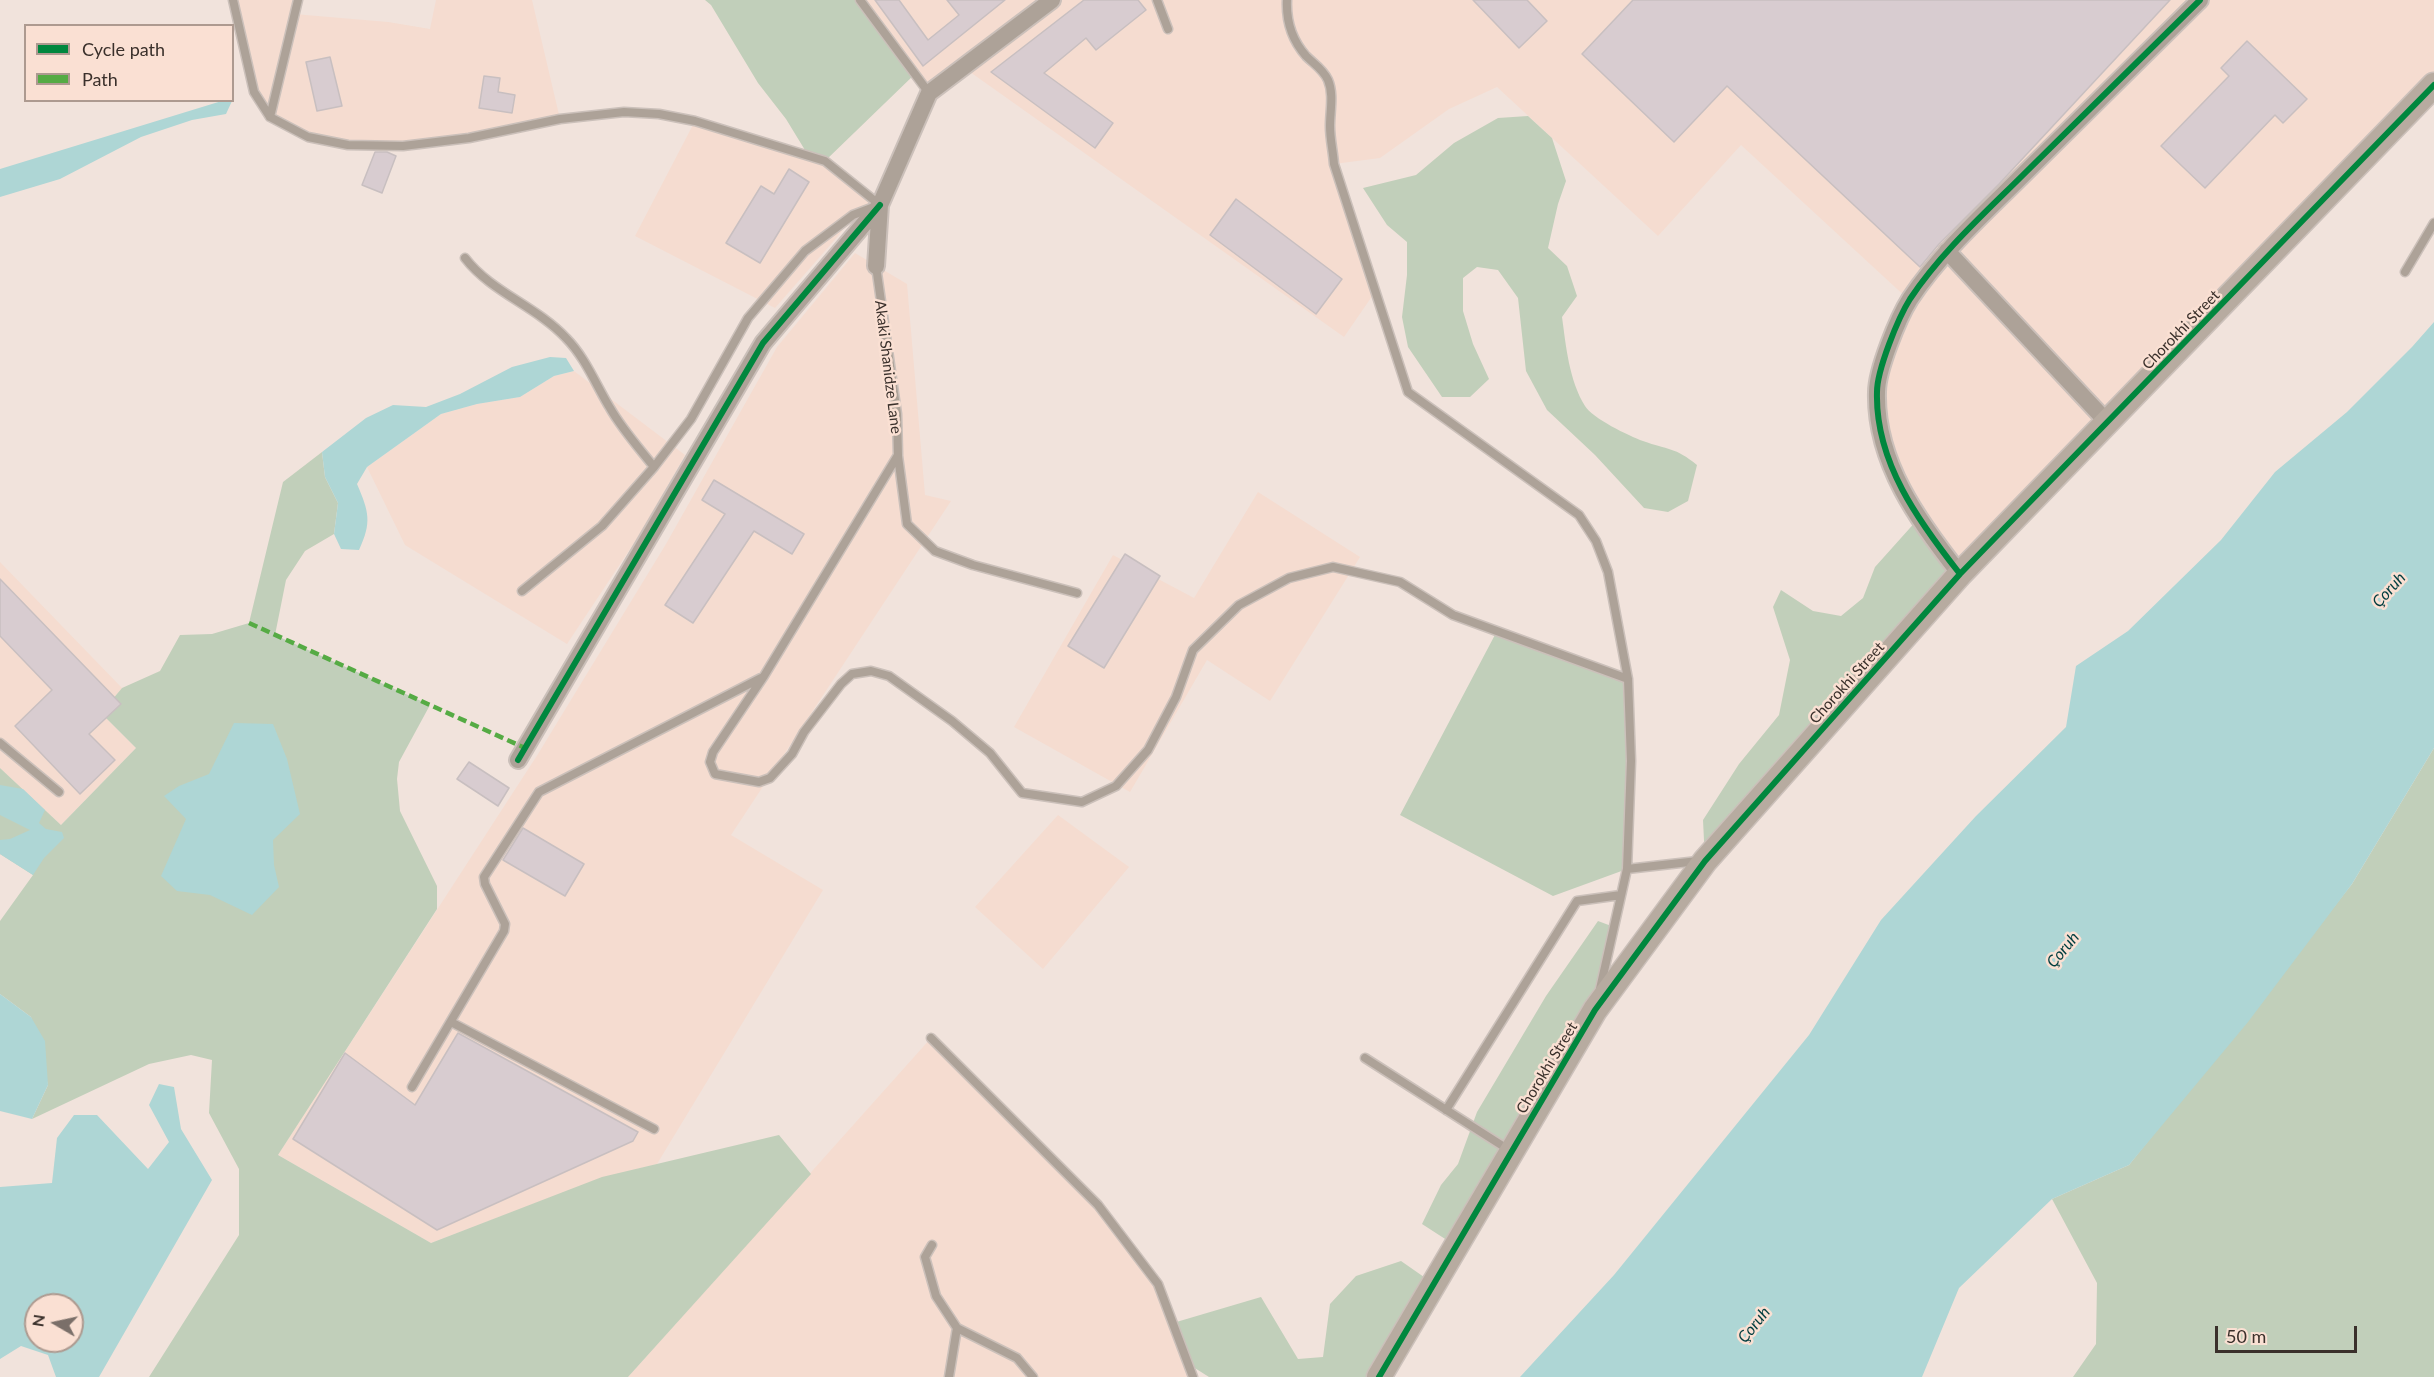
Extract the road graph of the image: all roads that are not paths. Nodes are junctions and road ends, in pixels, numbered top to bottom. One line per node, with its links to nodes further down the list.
1 (233, 0): 11 (lane)
2 (298, 0): 11 (lane)
3 (860, 0): 10 (lane)
4 (1053, 0): 10 (street, Akaki Shanidze Lane)
5 (1157, 0): 8 (lane)
6 (1287, 0): 25 (lane)
7 (2200, 0): 14 (street)
8 (1168, 29)
9 (2434, 85): 18 (street, Chorokhi Street)
10 (929, 93): 12 (street, Akaki Shanidze Lane)
11 (270, 117): 12 (lane)
12 (880, 205): 16 (street, Akaki Shanidze Lane); 20 (lane); 27 (street)
13 (2434, 223): 17 (lane)
14 (1947, 251): 18 (street); 21 (street)
15 (465, 258): 20 (lane)
16 (876, 266): 19 (lane, Akaki Shanidze Lane)
17 (2405, 272)
18 (2107, 422): 21 (street, Chorokhi Street)
19 (898, 456): 23 (lane); 24 (lane, Akaki Shanidze Lane)
20 (654, 467): 22 (lane)
21 (1960, 574): 29 (street, Chorokhi Street)
22 (522, 591)
23 (1077, 593)
24 (765, 676): 25 (lane, Akaki Shanidze Lane); 33 (lane)
25 (1628, 679): 30 (lane)
26 (0, 743): 28 (lane)
27 (518, 760)
28 (59, 792)
29 (1705, 861): 30 (lane); 32 (street, Chorokhi Street)
30 (1627, 869): 31 (lane)
31 (1621, 895): 32 (lane); 37 (lane)
32 (1595, 1010): 39 (street, Chorokhi Street)
33 (451, 1022): 36 (lane); 38 (lane)
34 (931, 1038): 44 (lane)
35 (1365, 1058): 37 (lane)
36 (412, 1087)
37 (1446, 1110): 39 (lane)
38 (654, 1129)
39 (1512, 1152): 45 (street, Chorokhi Street)
40 (932, 1245): 41 (lane)
41 (957, 1328): 42 (lane); 43 (lane)
42 (949, 1377)
43 (1033, 1377)
44 (1193, 1377)
45 (1379, 1377)

